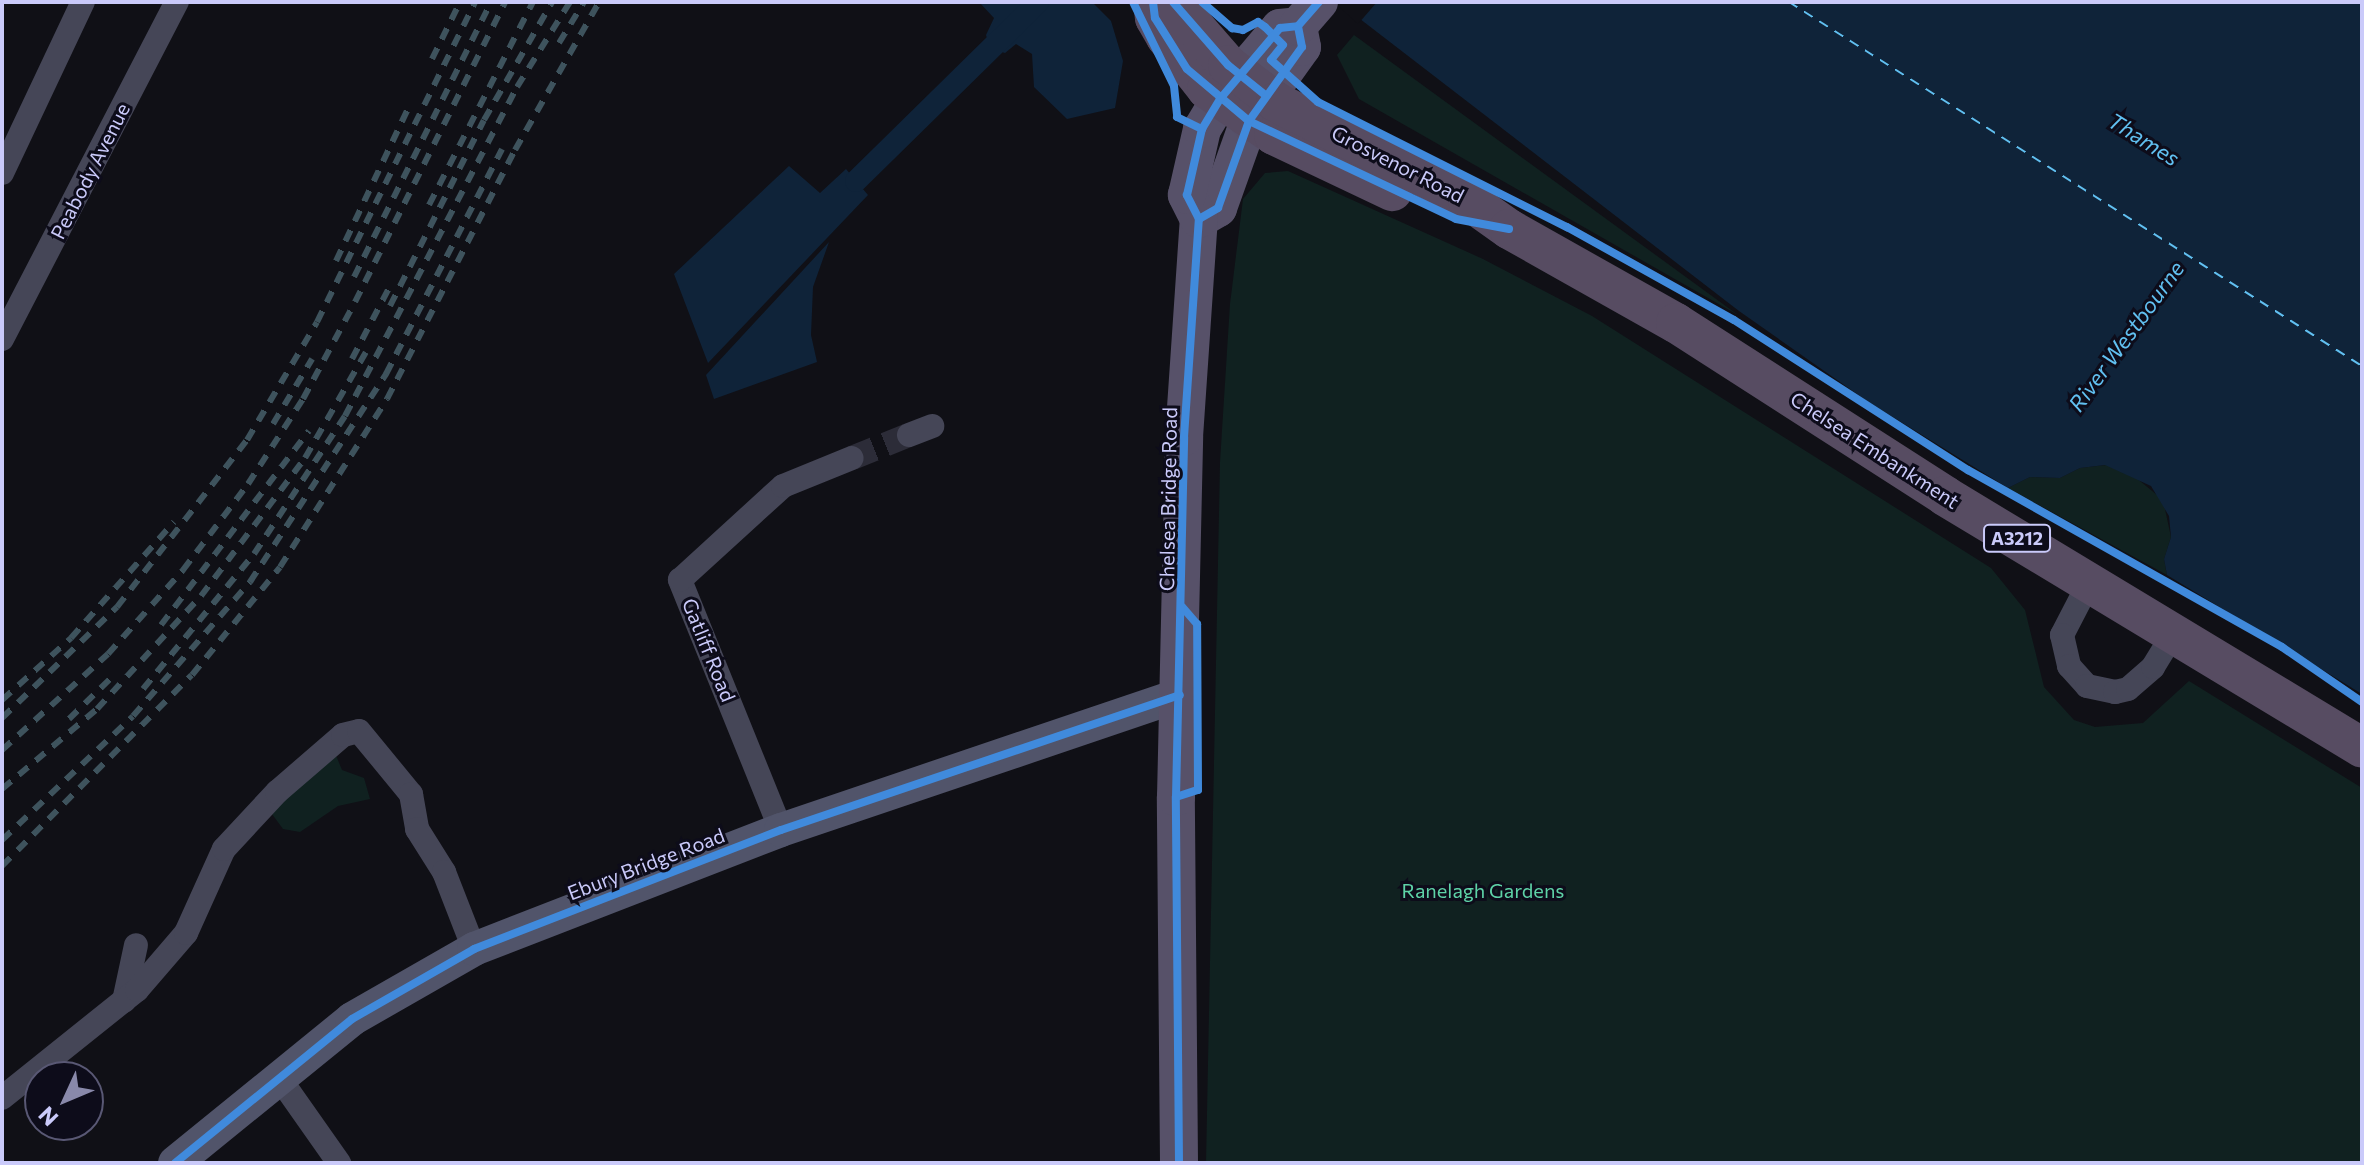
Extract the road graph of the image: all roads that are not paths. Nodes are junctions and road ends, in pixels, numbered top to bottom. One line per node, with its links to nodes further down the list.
1 (83, 2): 7 (street)
2 (177, 2): 9 (street, Peabody Avenue)
3 (1153, 2): 6 (highway, Grosvenor Road / A3212)
4 (1173, 2): 6 (highway, Grosvenor Road / A3212)
5 (1312, 10): 6 (main road)
6 (1243, 97): 8 (highway, Grosvenor Road / A3212); 13 (main road, Chelsea Bridge Road)
7 (2, 173)
8 (1509, 229): 11 (highway, Chelsea Embankment / A3212)
9 (2, 339)
10 (852, 458): 15 (street, Gatliff Road)
11 (2090, 581): 12 (highway, Chelsea Embankment / A3212); 12 (street)
12 (2175, 631): 14 (highway, Chelsea Embankment / A3212)
13 (1180, 695): 15 (main road, Ebury Bridge Road); 23 (main road, Chelsea Bridge Road)
14 (2362, 748)
15 (781, 830): 17 (main road, Ebury Bridge Road)
16 (136, 945): 18 (street)
17 (474, 949): 18 (street); 19 (main road, Ebury Bridge Road)
18 (124, 1001): 20 (street)
19 (280, 1079): 21 (street); 22 (main road, Ebury Bridge Road)
20 (2, 1098)
21 (332, 1160)
22 (175, 1163)
23 (1179, 1163)

